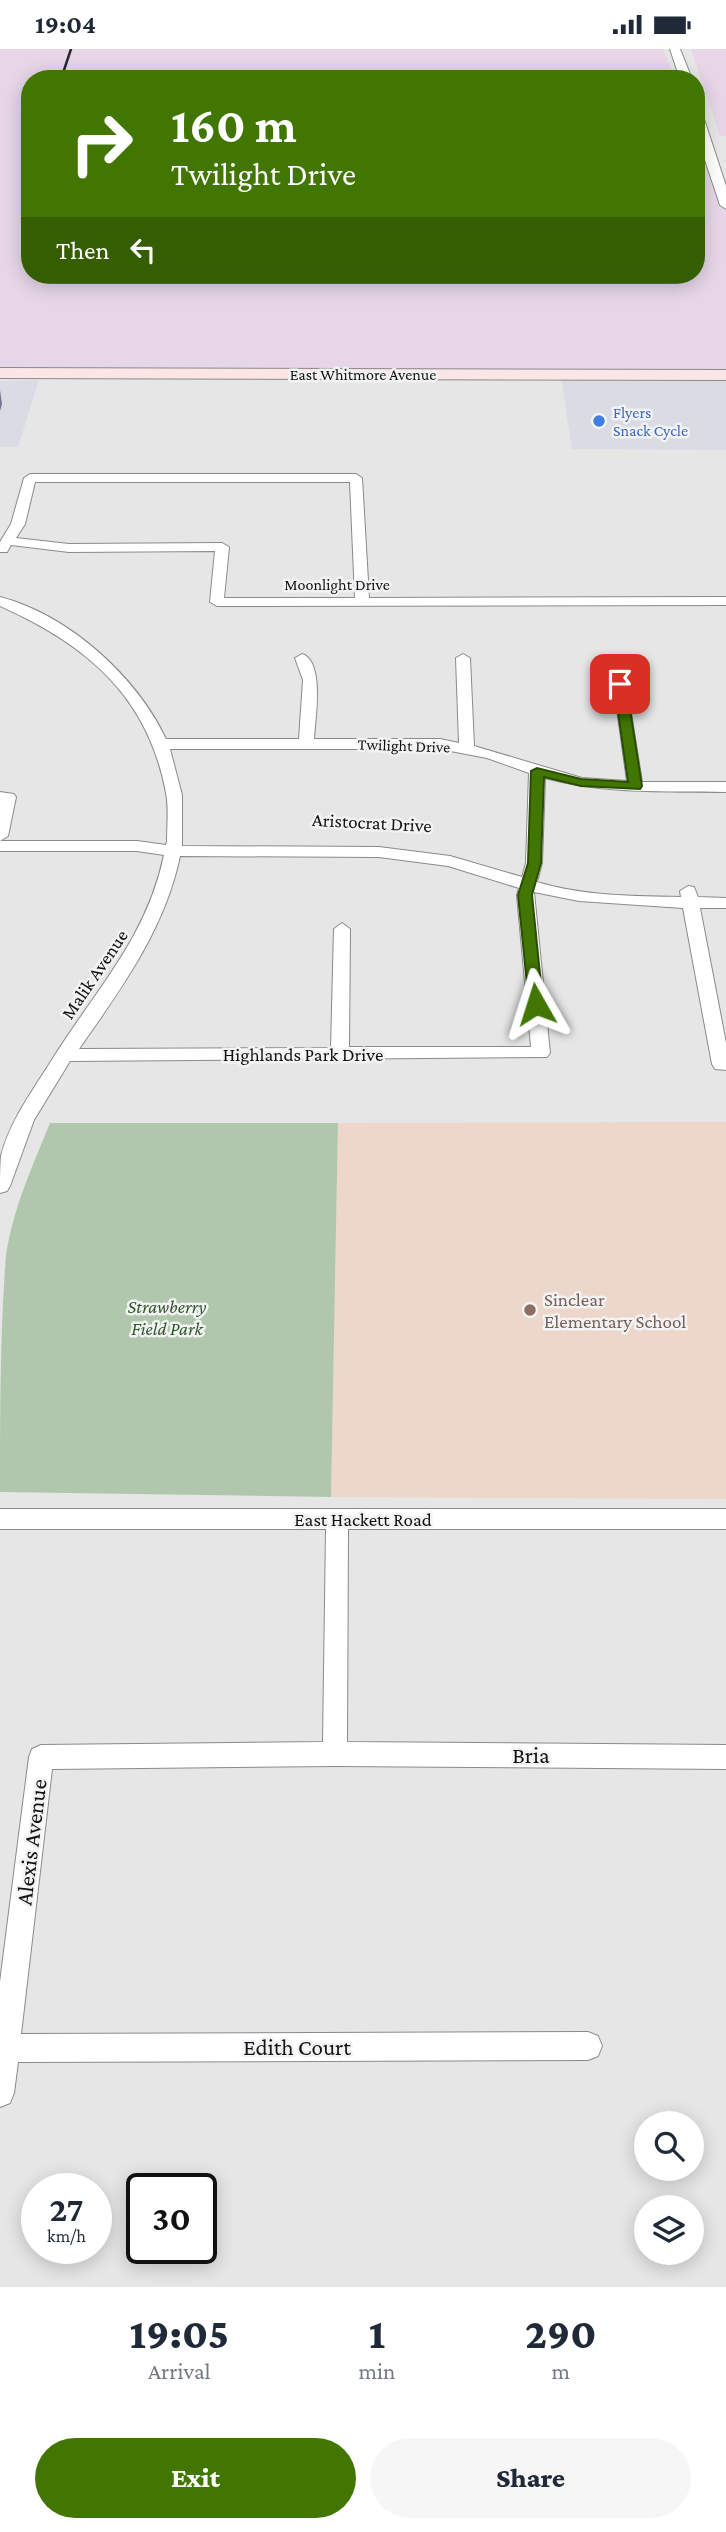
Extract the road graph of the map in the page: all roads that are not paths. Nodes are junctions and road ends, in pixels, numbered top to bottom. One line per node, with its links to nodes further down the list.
1 (675, 49): 2 (street)
2 (683, 70)
3 (705, 141): 4 (street)
4 (726, 205)
5 (0, 373): 6 (main road, East Whitmore Avenue)
6 (726, 375)
7 (4, 545): 9 (street, Moonlight Drive); 9 (street)
8 (0, 601): 15 (street, Malik Avenue)
9 (362, 601): 10 (street, Moonlight Drive)
10 (726, 601)
11 (302, 658): 14 (street)
12 (463, 659): 16 (street)
13 (617, 659): 18 (street)
14 (306, 743): 15 (street, Twilight Drive); 16 (street, Twilight Drive)
15 (161, 744): 22 (street, Malik Avenue)
16 (467, 749): 17 (street, Twilight Drive)
17 (537, 771): 18 (street, Twilight Drive); 25 (street)
18 (635, 786): 19 (street, Twilight Drive)
19 (726, 787)
20 (4, 797): 21 (street)
21 (0, 836)
22 (175, 845): 24 (street, Aristocrat Drive); 25 (street, Aristocrat Drive); 31 (street, Malik Avenue)
23 (0, 846): 24 (street, Aristocrat Drive)
24 (137, 846)
25 (530, 878): 27 (street, Aristocrat Drive); 30 (street, Highlands Park Drive)
26 (726, 890): 27 (street, Aristocrat Drive)
27 (689, 896): 28 (street, Aristocrat Drive); 32 (street)
28 (726, 903)
29 (342, 929): 30 (street)
30 (340, 1054): 31 (street, Highlands Park Drive)
31 (64, 1055): 33 (street, Malik Avenue)
32 (724, 1063)
33 (3, 1165): 34 (street, Malik Avenue)
34 (0, 1186)
35 (0, 1519): 36 (street, East Hackett Road)
36 (337, 1519): 37 (street, East Hackett Road); 38 (street)
37 (726, 1519)
38 (335, 1754): 39 (street, Bria); 40 (street, Bria)
39 (726, 1757)
40 (41, 1758): 42 (street, Alexis Avenue)
41 (588, 2046): 42 (street, Edith Court)
42 (6, 2048): 43 (street, Alexis Avenue)
43 (0, 2093)

